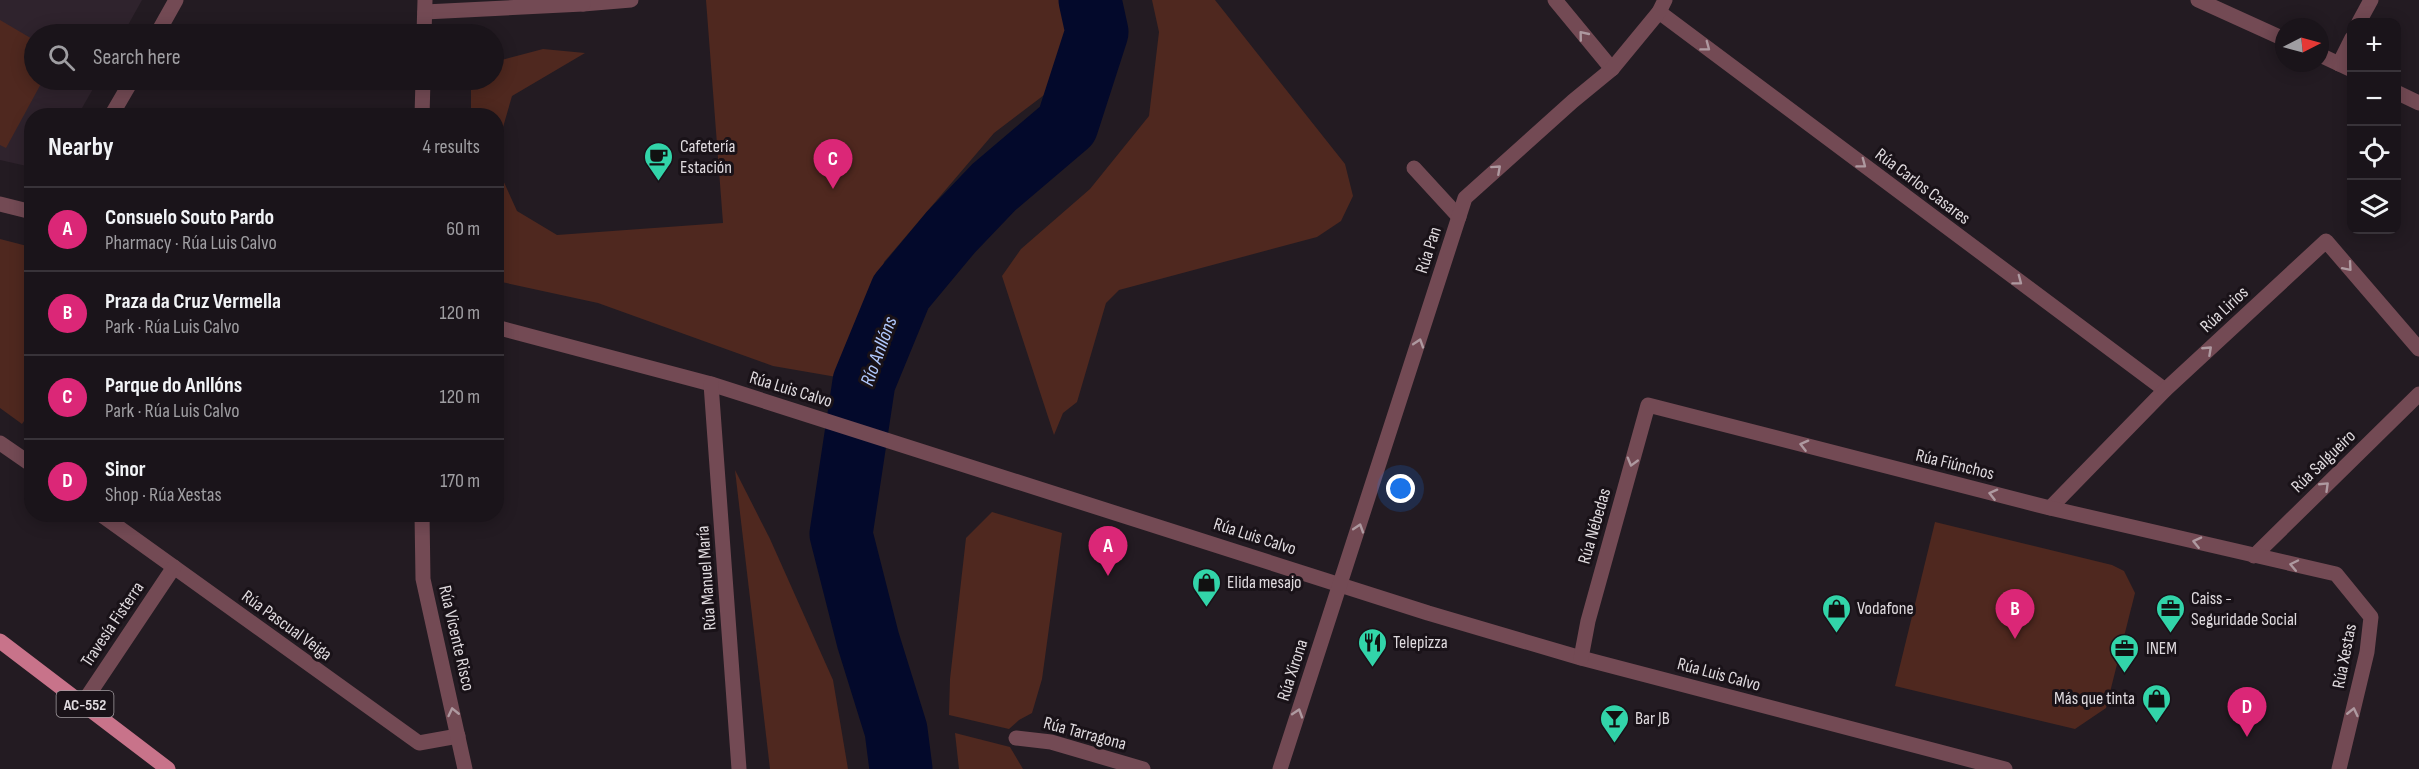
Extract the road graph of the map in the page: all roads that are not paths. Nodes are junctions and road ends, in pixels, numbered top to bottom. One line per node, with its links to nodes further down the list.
1 (176, 0): 10 (street)
2 (631, 0): 6 (street)
3 (1555, 0): 15 (street, one-way to 3)
4 (2198, 0): 12 (street)
5 (2371, 0): 9 (street)
6 (583, 2): 7 (street)
7 (425, 6): 11 (street)
8 (1662, 6): 15 (street, Rúa Pan); 29 (street, Rúa Carlos Casares, one-way to 29)
9 (2361, 18)
10 (162, 24)
11 (424, 24)
12 (2275, 35)
13 (2329, 60): 14 (street)
14 (2345, 67)
15 (1612, 69): 25 (street, Rúa Pan, one-way to 15)
16 (126, 90): 20 (street)
17 (423, 90): 21 (street)
18 (2401, 94): 19 (street)
19 (2419, 104)
20 (116, 108)
21 (422, 108)
22 (1414, 168): 25 (street)
23 (0, 204): 24 (street)
24 (24, 210)
25 (1459, 217): 39 (street, Rúa Pan, one-way to 25)
26 (504, 329): 28 (street, Rúa Luis Calvo)
27 (2419, 349): 29 (street, Rúa Lirios, one-way to 27)
28 (711, 384): 39 (street, Rúa Luis Calvo); 48 (street, Rúa Manuel María)
29 (2165, 390): 34 (street, Rúa Lirios)
30 (2419, 394): 37 (street, Rúa Salgueiro, one-way to 30)
31 (1648, 405): 34 (street, Rúa Fiúnchos, one-way to 31); 41 (street, Rúa Nébedas, one-way to 41)
32 (0, 443): 33 (street)
33 (24, 460)
34 (2050, 508): 37 (street, Rúa Fiúnchos, one-way to 34)
35 (111, 522): 38 (street, Rúa Pascual Veiga)
36 (422, 522): 43 (street, Rúa Vicente Risco, one-way to 36)
37 (2253, 556): 52 (street, Rúa Xestas, one-way to 37)
38 (174, 567): 42 (street, Travesía Fisterra); 43 (street, Rúa Pascual Veiga)
39 (1341, 584): 41 (street, Rúa Luis Calvo); 50 (street, Rúa Xirona, one-way to 39)
40 (0, 641): 42 (main road, AC-552)
41 (1581, 658): 45 (street, Rúa Luis Calvo)
42 (82, 703): 46 (main road, AC-552)
43 (458, 736): 47 (street, Rúa Vicente Risco)
44 (1016, 738): 49 (street, Rúa Tarragona)
45 (1986, 767): 51 (street, Rúa Luis Calvo)
46 (168, 769)
47 (465, 769)
48 (739, 769)
49 (1143, 769)
50 (1280, 769)
51 (2005, 769)
52 (2339, 769)

